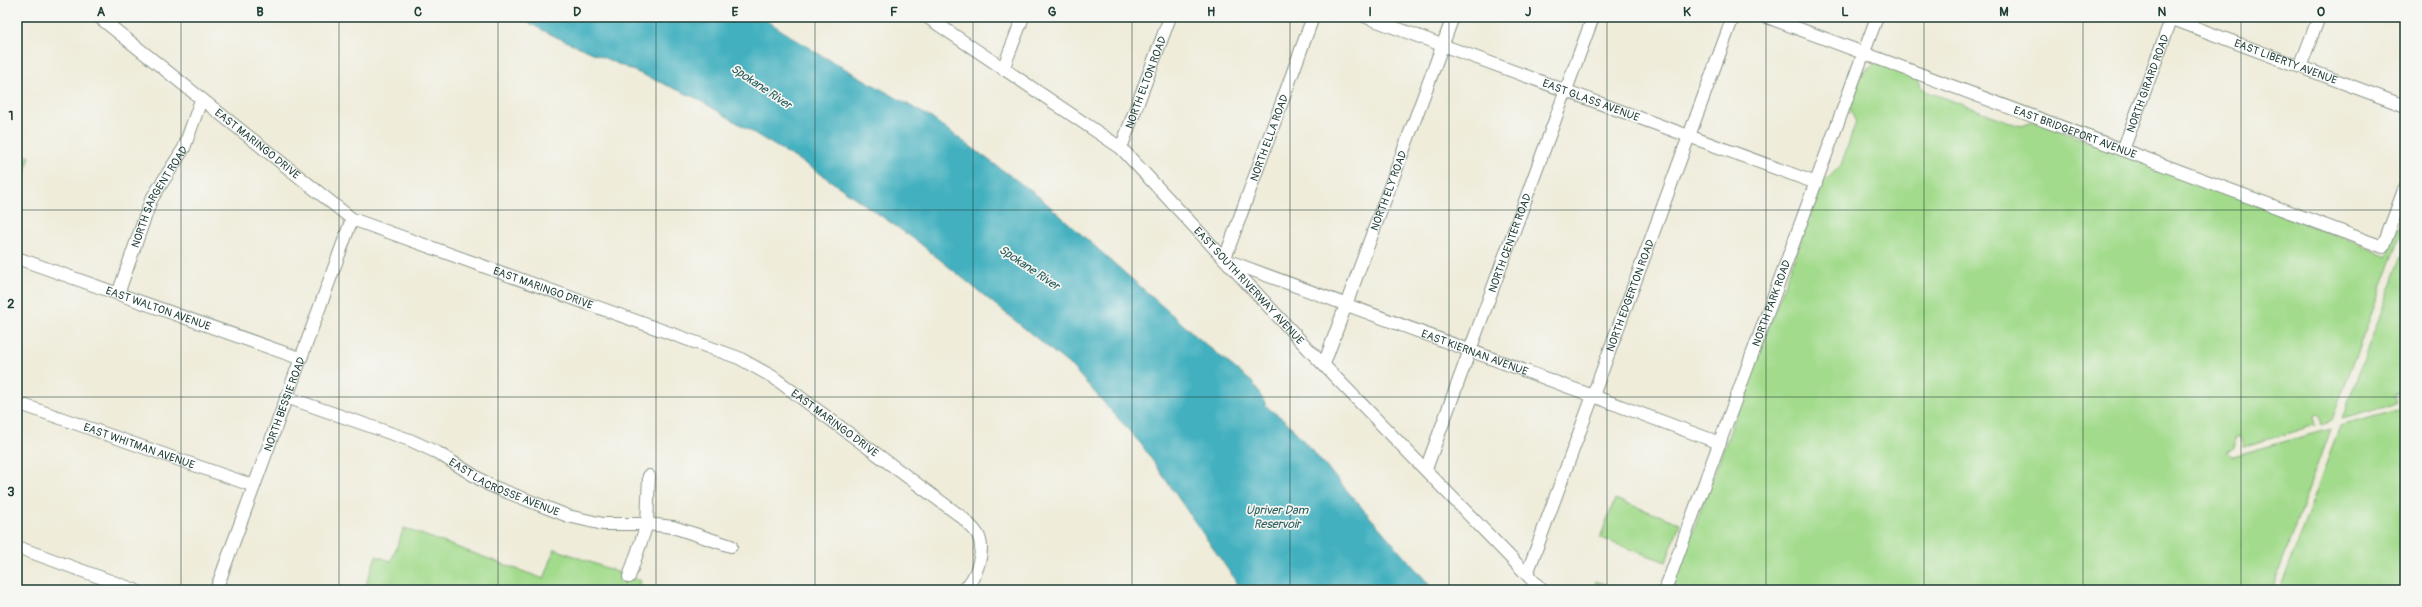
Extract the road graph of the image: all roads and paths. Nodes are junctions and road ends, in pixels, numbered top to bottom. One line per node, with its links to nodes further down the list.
1 (99, 17): 19 (street, EAST MARINGO DRIVE)
2 (927, 17): 17 (street, EAST SOUTH RIVERWAY AVENUE)
3 (1024, 17): 17 (street)
4 (1170, 17): 22 (street, NORTH ELTON ROAD)
5 (1313, 17): 28 (street, NORTH ELLA ROAD)
6 (1366, 17): 14 (street, EAST GLASS AVENUE)
7 (1453, 17): 14 (street, NORTH ELY ROAD)
8 (1593, 17): 18 (street, NORTH CENTER ROAD)
9 (1733, 17): 21 (street, NORTH EDGERTON ROAD)
10 (1767, 17): 15 (street, EAST BRIDGEPORT AVENUE)
11 (1877, 17): 15 (street, NORTH PARK ROAD)
12 (2319, 17): 16 (street)
13 (2170, 18): 16 (street, EAST LIBERTY AVENUE); 23 (street, NORTH GIRARD ROAD)
14 (1443, 45): 18 (street, EAST GLASS AVENUE); 30 (street, NORTH ELY ROAD)
15 (1864, 53): 23 (street, EAST BRIDGEPORT AVENUE); 24 (street, NORTH PARK ROAD)
16 (2300, 67): 20 (street, EAST LIBERTY AVENUE)
17 (1003, 69): 22 (street, EAST SOUTH RIVERWAY AVENUE)
18 (1566, 90): 21 (street, EAST GLASS AVENUE); 31 (street, NORTH CENTER ROAD)
19 (201, 100): 26 (street, EAST MARINGO DRIVE); 29 (street, NORTH SARGENT ROAD)
20 (2405, 106)
21 (1689, 136): 24 (street, EAST GLASS AVENUE); 34 (street, NORTH EDGERTON ROAD)
22 (1121, 148): 28 (street, EAST SOUTH RIVERWAY AVENUE)
23 (2123, 150): 25 (street, EAST BRIDGEPORT AVENUE)
24 (1816, 183): 37 (street, NORTH PARK ROAD)
25 (2405, 187)
26 (352, 219): 32 (street, NORTH BESSIE ROAD); 48 (street, EAST MARINGO DRIVE)
27 (17, 258): 29 (street, EAST WALTON AVENUE)
28 (1227, 260): 30 (street, EAST KIERNAN AVENUE); 33 (street, EAST SOUTH RIVERWAY AVENUE)
29 (118, 294): 32 (street, EAST WALTON AVENUE)
30 (1347, 305): 31 (street, EAST KIERNAN AVENUE); 33 (street, NORTH ELY ROAD)
31 (1470, 351): 34 (street, EAST KIERNAN AVENUE); 38 (street, NORTH CENTER ROAD)
32 (300, 358): 35 (street, NORTH BESSIE ROAD)
33 (1324, 364): 38 (street, EAST SOUTH RIVERWAY AVENUE)
34 (1594, 396): 37 (street, EAST KIERNAN AVENUE); 44 (street, NORTH EDGERTON ROAD)
35 (286, 397): 40 (street, NORTH BESSIE ROAD); 41 (street, EAST LACROSSE AVENUE)
36 (26, 406): 40 (street, EAST WHITMAN AVENUE)
37 (1720, 443): 50 (street, NORTH PARK ROAD)
38 (1426, 469): 44 (street, EAST SOUTH RIVERWAY AVENUE)
39 (649, 476): 41 (street)
40 (254, 486): 47 (street, NORTH BESSIE ROAD)
41 (647, 524): 42 (street, EAST LACROSSE AVENUE); 45 (street)
42 (731, 546)
43 (17, 547): 46 (street)
44 (1527, 574): 49 (street, EAST SOUTH RIVERWAY AVENUE)
45 (629, 577)
46 (135, 590)
47 (216, 590)
48 (963, 590)
49 (1542, 590)
50 (1666, 590)

